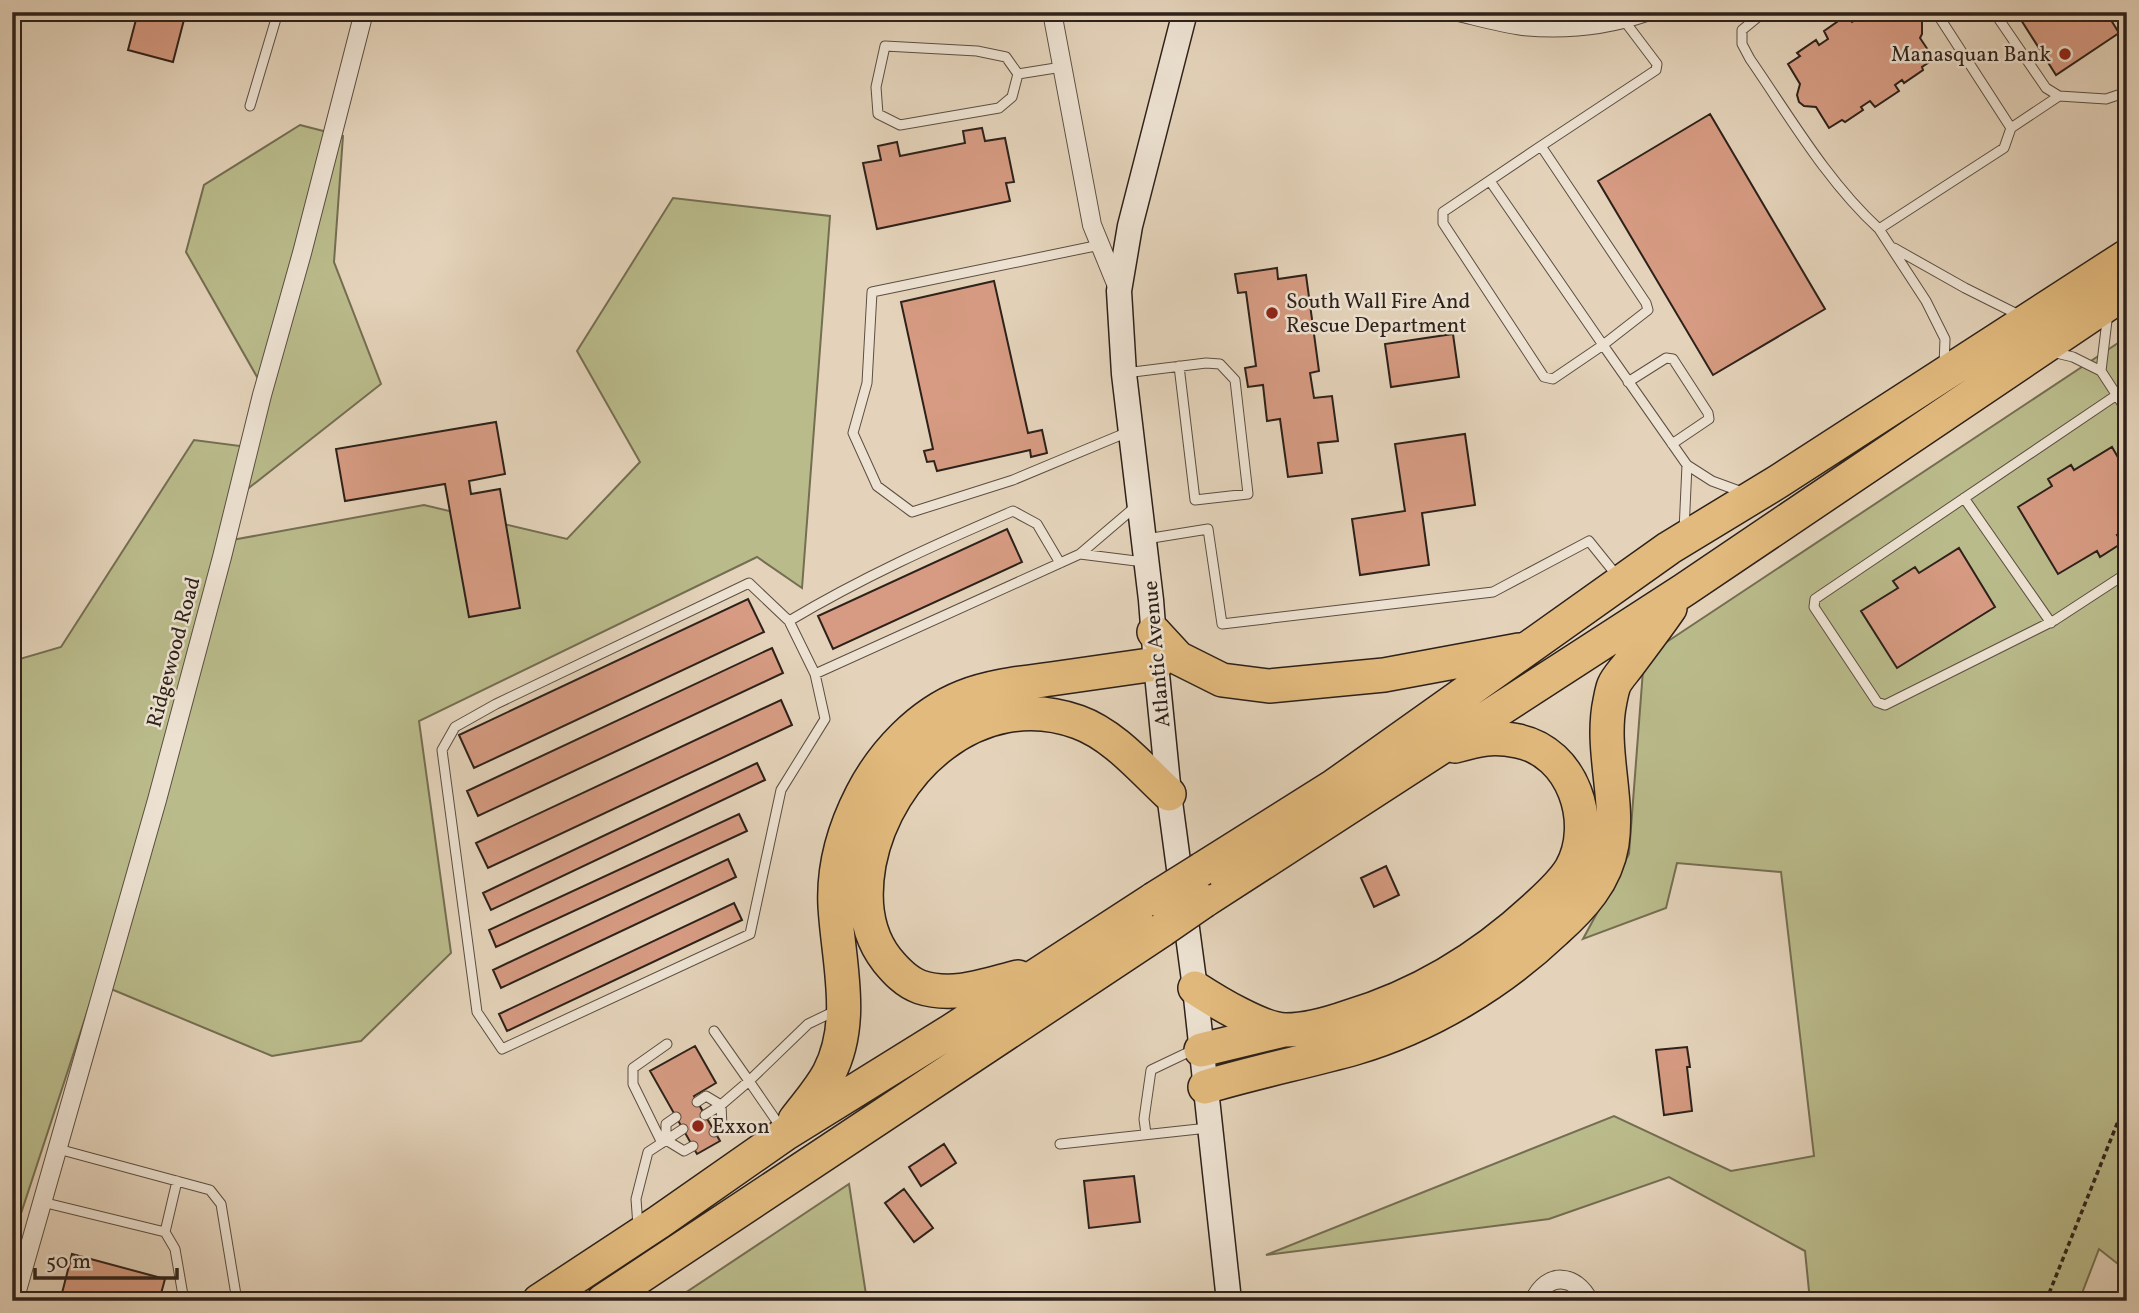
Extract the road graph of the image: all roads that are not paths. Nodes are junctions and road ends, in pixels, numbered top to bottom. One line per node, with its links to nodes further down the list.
1 (278, 12): 15 (lane)
2 (1052, 12): 11 (street)
3 (1185, 12): 23 (main road, Atlantic Avenue)
4 (1646, 12): 10 (street)
5 (1764, 12): 19 (lane)
6 (1936, 12): 16 (lane)
7 (1994, 12): 14 (lane)
8 (361, 13): 78 (street, Ridgewood Road)
9 (1464, 13): 10 (street)
10 (1623, 19): 17 (lane)
11 (1062, 67): 12 (lane); 20 (street)
12 (1018, 74): 12 (lane)
13 (2127, 92): 14 (lane)
14 (2059, 96): 16 (lane)
15 (250, 106)
16 (2011, 128): 19 (lane)
17 (1541, 146): 18 (lane); 26 (lane)
18 (1490, 181): 26 (lane); 26 (lane)
19 (1879, 229): 21 (lane)
20 (1100, 245): 23 (street); 35 (lane)
21 (1893, 247): 25 (lane); 30 (lane)
22 (2127, 257): 25 (highway)
23 (1119, 291): 29 (main road, Atlantic Avenue)
24 (2118, 297): 25 (highway); 28 (lane)
25 (2034, 334): 28 (lane); 30 (highway); 47 (highway)
26 (1603, 345): 31 (lane)
27 (1179, 366): 27 (lane); 29 (lane)
28 (2101, 371): 33 (lane)
29 (1124, 374): 35 (main road, Atlantic Avenue)
30 (1944, 374): 38 (highway)
31 (1628, 382): 36 (lane); 36 (lane)
32 (2127, 388): 33 (lane)
33 (2117, 395): 34 (lane); 39 (lane)
34 (2127, 411)
35 (1130, 431): 40 (main road, Atlantic Avenue)
36 (1672, 444): 37 (lane)
37 (1687, 465): 38 (lane); 41 (lane)
38 (1754, 496): 41 (highway)
39 (1964, 498): 49 (lane); 49 (lane)
40 (1139, 504): 42 (main road, Atlantic Avenue); 43 (lane)
41 (1683, 540): 46 (highway)
42 (1145, 551): 43 (lane); 46 (lane); 50 (main road, Atlantic Avenue)
43 (1080, 554): 44 (lane)
44 (1060, 563): 48 (lane); 52 (lane)
45 (2127, 573): 49 (lane)
46 (1622, 582): 51 (highway)
47 (1684, 590): 53 (highway); 65 (highway)
48 (789, 621): 52 (lane); 52 (lane)
49 (2050, 623)
50 (1155, 648): 51 (highway); 54 (main road, Atlantic Avenue); 59 (highway)
51 (1528, 648): 55 (highway)
52 (815, 674)
53 (1436, 751): 55 (highway); 60 (highway)
54 (1170, 794): 57 (highway); 58 (main road, Atlantic Avenue)
55 (1203, 885): 56 (highway, bridge)
56 (1158, 915): 57 (highway); 87 (highway)
57 (1041, 971): 73 (highway)
58 (1195, 988): 60 (highway); 63 (main road, Atlantic Avenue)
59 (844, 1006): 64 (lane); 73 (highway)
60 (1284, 1030): 63 (highway)
61 (714, 1031): 64 (lane)
62 (667, 1044): 75 (lane)
63 (1201, 1048): 65 (main road, Atlantic Avenue); 74 (lane)
64 (749, 1081): 67 (lane); 73 (lane)
65 (1205, 1087): 70 (main road, Atlantic Avenue)
66 (697, 1102): 67 (lane)
67 (721, 1105): 68 (lane); 72 (lane)
68 (705, 1115)
69 (676, 1116): 75 (lane)
70 (1209, 1128): 74 (lane); 88 (main road, Atlantic Avenue)
71 (683, 1129): 75 (lane)
72 (714, 1132)
73 (785, 1134): 82 (highway)
74 (1146, 1134): 76 (lane)
75 (664, 1141): 77 (lane); 82 (lane)
76 (1060, 1144)
77 (693, 1146)
78 (58, 1149): 79 (lane); 80 (street, Ridgewood Road)
79 (177, 1181): 81 (lane); 83 (lane)
80 (42, 1202): 81 (lane); 84 (street, Ridgewood Road)
81 (165, 1233): 85 (lane)
82 (639, 1235): 86 (highway)
83 (235, 1300)
84 (14, 1301)
85 (184, 1301)
86 (539, 1301)
87 (603, 1301)
88 (1229, 1301)
89 (1534, 1301): 90 (street)
90 (1589, 1301)

